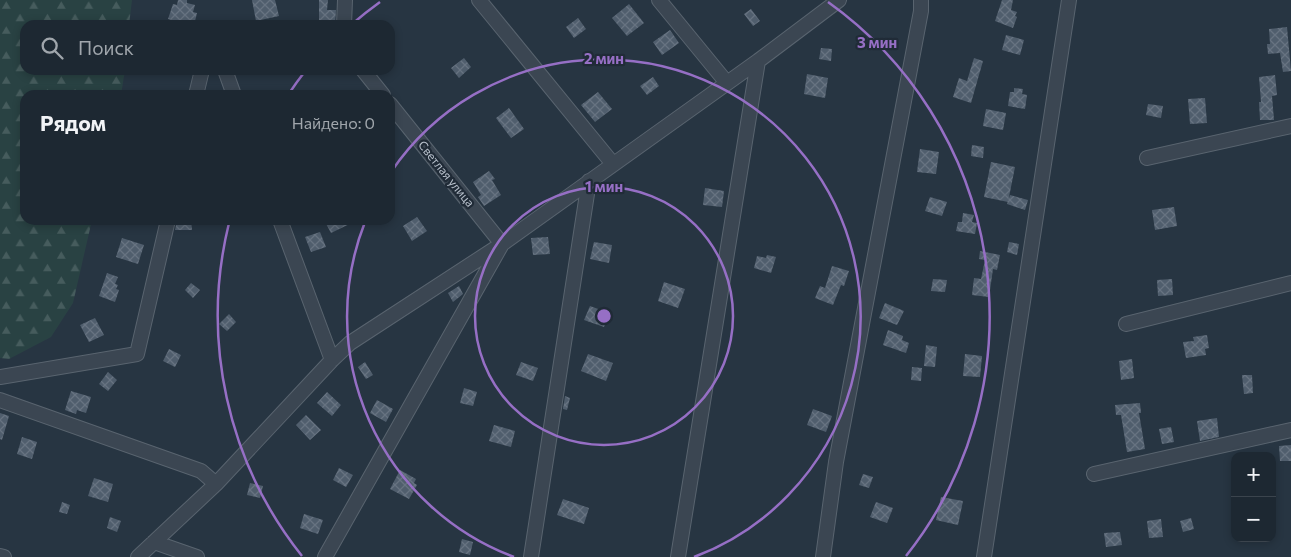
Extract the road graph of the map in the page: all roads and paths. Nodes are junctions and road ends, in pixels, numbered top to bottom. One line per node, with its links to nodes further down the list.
1 (345, 0): 7 (street)
2 (479, 0): 19 (street)
3 (658, 0): 12 (street)
4 (837, 0): 8 (street)
5 (921, 0): 40 (street)
6 (1070, 0): 41 (street)
7 (344, 20)
8 (758, 61): 12 (street); 39 (street)
9 (201, 75): 13 (street)
10 (227, 75): 14 (street)
11 (367, 75): 15 (street)
12 (727, 83): 19 (street)
13 (197, 90)
14 (232, 90)
15 (379, 90)
16 (395, 110): 23 (street, Светлая улица)
17 (1291, 126): 18 (street)
18 (1148, 158)
19 (613, 164): 20 (street)
20 (589, 181): 23 (street); 38 (street)
21 (167, 225): 27 (street)
22 (282, 225): 26 (street)
23 (502, 244): 26 (street); 37 (street)
24 (1291, 283): 25 (street)
25 (1126, 324)
26 (332, 360): 31 (street)
27 (0, 377)
28 (0, 400): 31 (street)
29 (1291, 430): 30 (street)
30 (1094, 474)
31 (216, 484): 32 (street)
32 (154, 542): 35 (street); 36 (street)
33 (0, 556): 34 (street)
34 (4, 557)
35 (138, 557)
36 (197, 557)
37 (325, 557)
38 (531, 557)
39 (678, 557)
40 (823, 557)
41 (984, 557)

